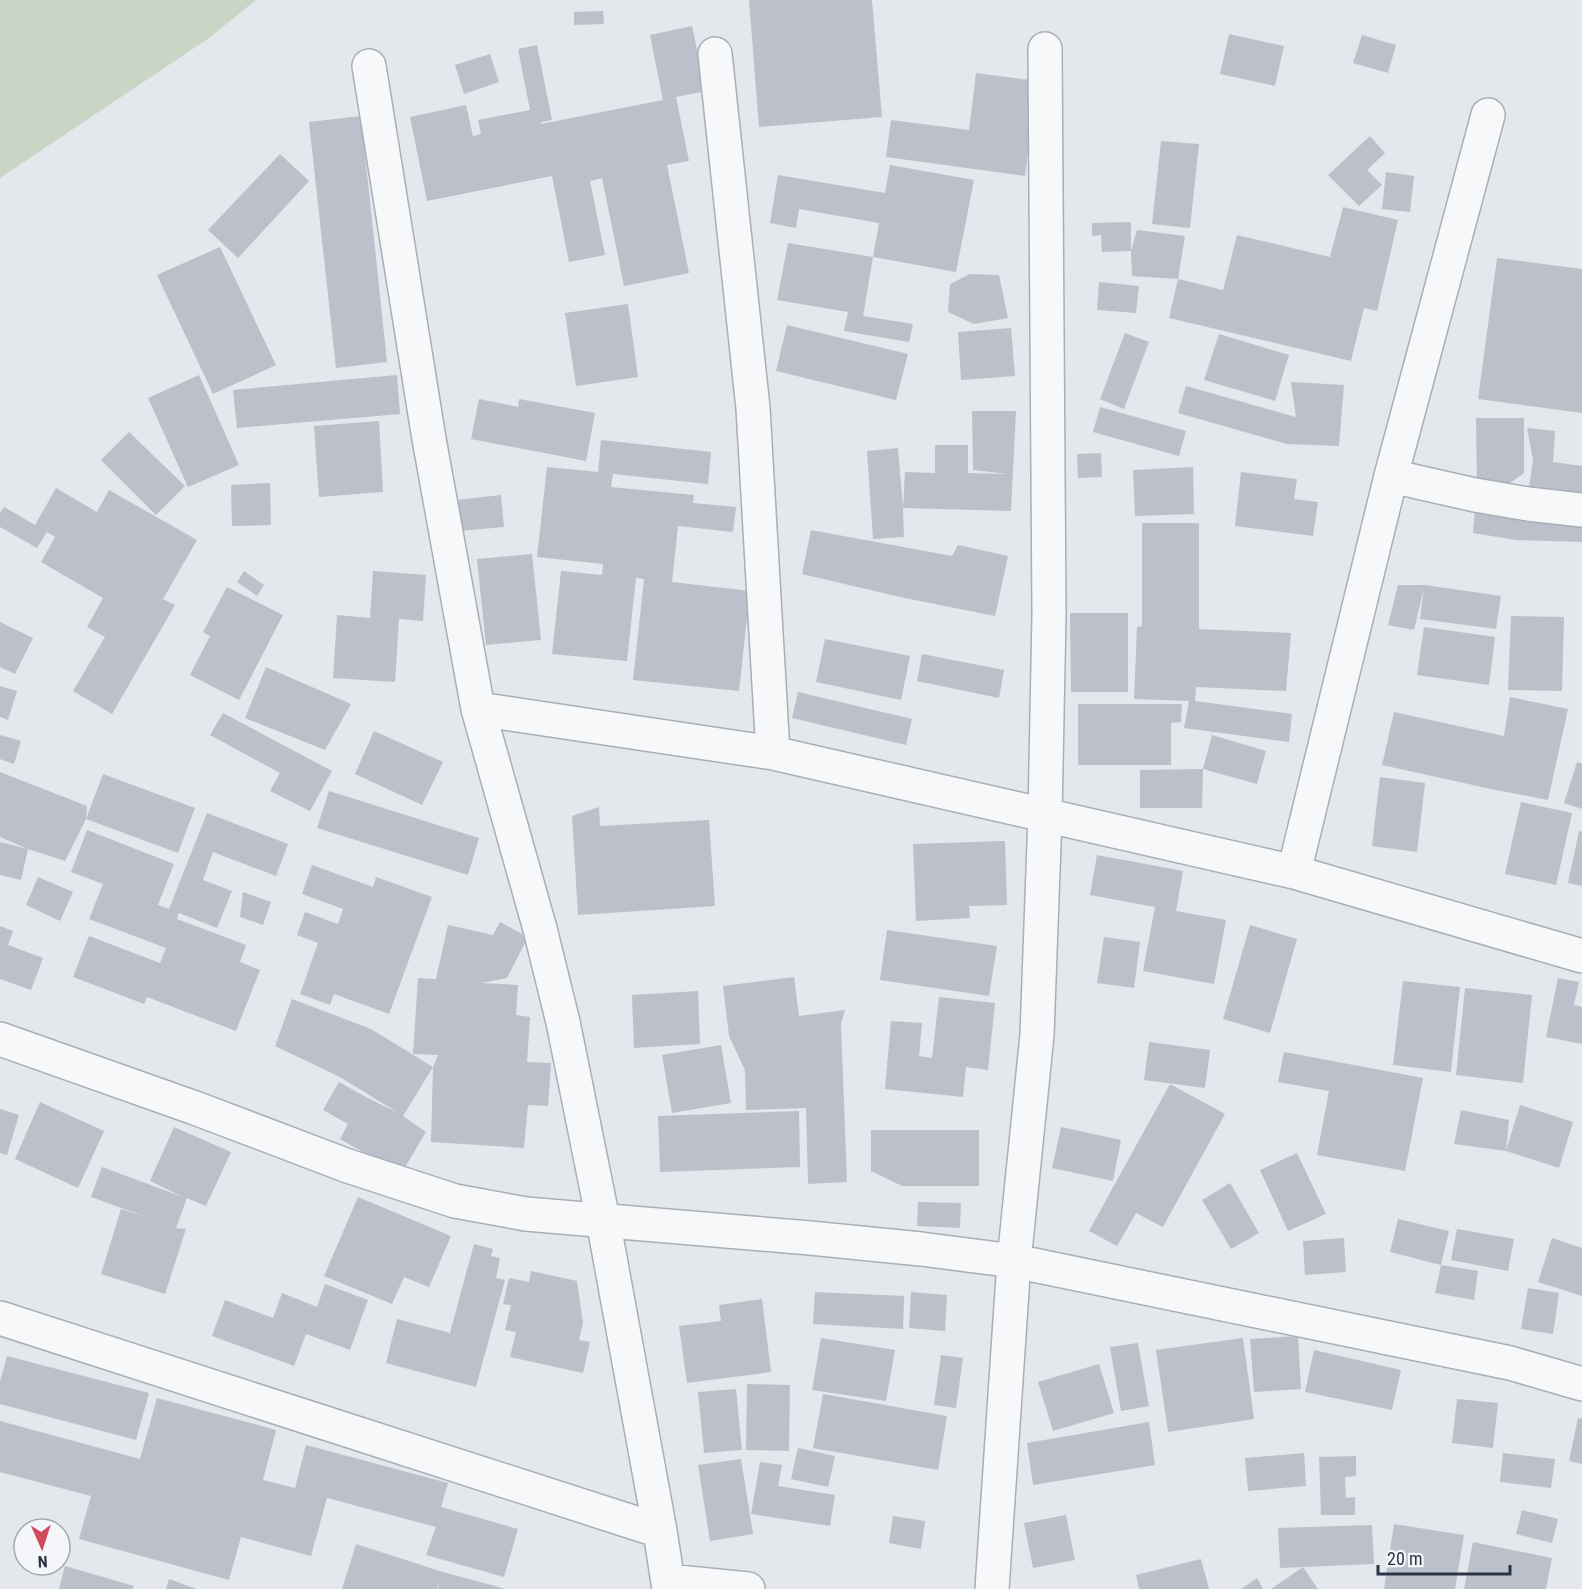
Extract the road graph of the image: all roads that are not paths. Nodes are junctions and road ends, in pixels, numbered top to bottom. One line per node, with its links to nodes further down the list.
1 (1045, 49): 9 (street)
2 (715, 54): 8 (street)
3 (369, 66): 7 (street)
4 (1488, 115): 5 (street)
5 (1391, 476): 6 (street); 10 (street)
6 (1582, 510)
7 (478, 709): 8 (street); 13 (street)
8 (773, 753): 9 (street)
9 (1045, 816): 10 (street); 14 (street)
10 (1294, 872): 11 (street)
11 (1582, 956)
12 (0, 1039): 13 (street)
13 (603, 1220): 14 (street); 17 (street)
14 (1014, 1261): 16 (street); 20 (street)
15 (0, 1318): 17 (street)
16 (1582, 1384)
17 (660, 1532): 18 (street)
18 (668, 1585): 19 (street)
19 (748, 1589)
20 (992, 1589)

